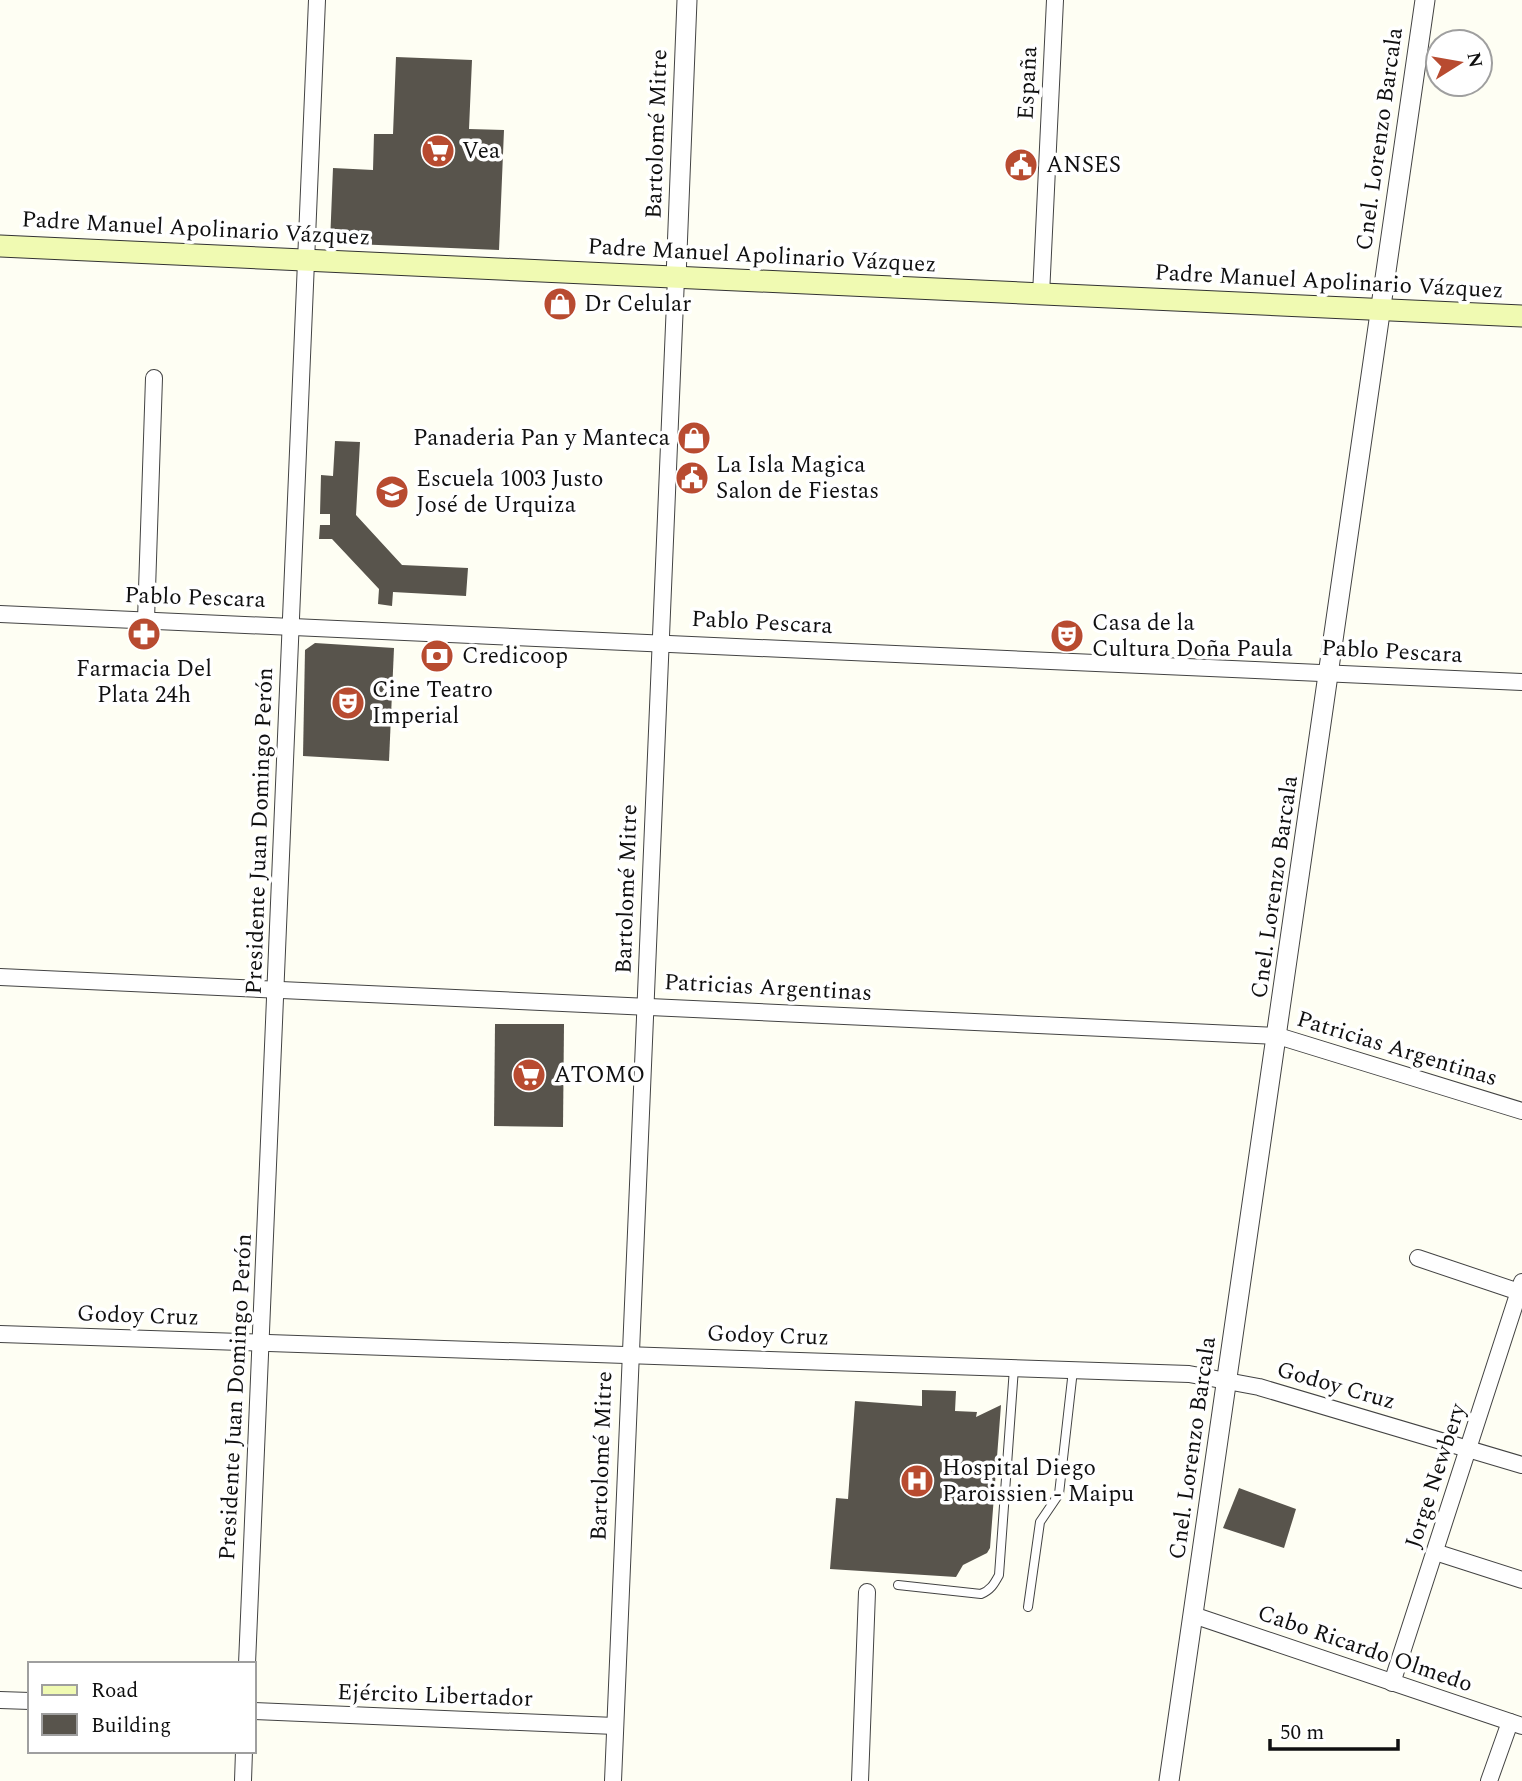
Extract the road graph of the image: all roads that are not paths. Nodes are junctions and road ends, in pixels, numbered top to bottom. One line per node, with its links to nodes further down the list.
1 (317, 0): 6 (street, Presidente Juan Domingo Perón)
2 (687, 0): 7 (street, Bartolomé Mitre)
3 (1055, 0): 8 (street, España)
4 (1425, 0): 9 (street, Cnel. Lorenzo Barcala)
5 (0, 246): 6 (main road, Padre Manuel Apolinario Vázquez)
6 (306, 260): 7 (main road, Padre Manuel Apolinario Vázquez); 14 (street, Presidente Juan Domingo Perón)
7 (676, 278): 8 (main road, Padre Manuel Apolinario Vázquez); 15 (street, Bartolomé Mitre)
8 (1041, 295): 9 (main road, Padre Manuel Apolinario Vázquez)
9 (1380, 311): 10 (main road, Padre Manuel Apolinario Vázquez); 16 (street, Cnel. Lorenzo Barcala)
10 (1522, 316)
11 (155, 378): 13 (street)
12 (0, 614): 13 (street, Pablo Pescara)
13 (146, 620): 14 (street, Pablo Pescara)
14 (291, 624): 15 (street, Pablo Pescara); 19 (street, Presidente Juan Domingo Perón)
15 (662, 641): 16 (street, Pablo Pescara); 20 (street, Bartolomé Mitre)
16 (1330, 672): 17 (street, Pablo Pescara); 21 (street, Cnel. Lorenzo Barcala)
17 (1522, 682)
18 (0, 976): 19 (street, Patricias Argentinas)
19 (276, 989): 20 (street, Patricias Argentinas); 26 (street, Presidente Juan Domingo Perón)
20 (647, 1005): 21 (street, Patricias Argentinas); 27 (street, Bartolomé Mitre)
21 (1278, 1036): 22 (street, Patricias Argentinas); 30 (street, Cnel. Lorenzo Barcala)
22 (1522, 1111)
23 (1418, 1258): 24 (street)
24 (1521, 1289): 31 (street, Jorge Newbery)
25 (0, 1334): 26 (street, Godoy Cruz)
26 (262, 1342): 27 (street, Godoy Cruz); 39 (street, Presidente Juan Domingo Perón)
27 (631, 1354): 28 (street, Godoy Cruz); 45 (street, Bartolomé Mitre)
28 (1014, 1368): 29 (street, Godoy Cruz); 35 (lane)
29 (1073, 1370): 30 (street, Godoy Cruz); 37 (lane)
30 (1228, 1379): 31 (street, Godoy Cruz); 38 (street, Cnel. Lorenzo Barcala)
31 (1469, 1448): 32 (street, Godoy Cruz); 33 (street, Jorge Newbery)
32 (1522, 1465)
33 (1435, 1552): 34 (street); 40 (street, Jorge Newbery)
34 (1522, 1580)
35 (898, 1585)
36 (867, 1592): 49 (street)
37 (1028, 1607)
38 (1193, 1615): 40 (street, Cabo Ricardo Olmedo); 50 (street, Cnel. Lorenzo Barcala)
39 (247, 1662)
40 (1392, 1683): 44 (street, Cabo Ricardo Olmedo)
41 (0, 1700): 42 (street)
42 (28, 1701)
43 (256, 1711): 45 (street, Ejército Libertador)
44 (1516, 1724): 51 (street)
45 (615, 1726): 48 (street, Bartolomé Mitre)
46 (244, 1753): 47 (street)
47 (243, 1781)
48 (613, 1781)
49 (860, 1781)
50 (1169, 1781)
51 (1489, 1781)

